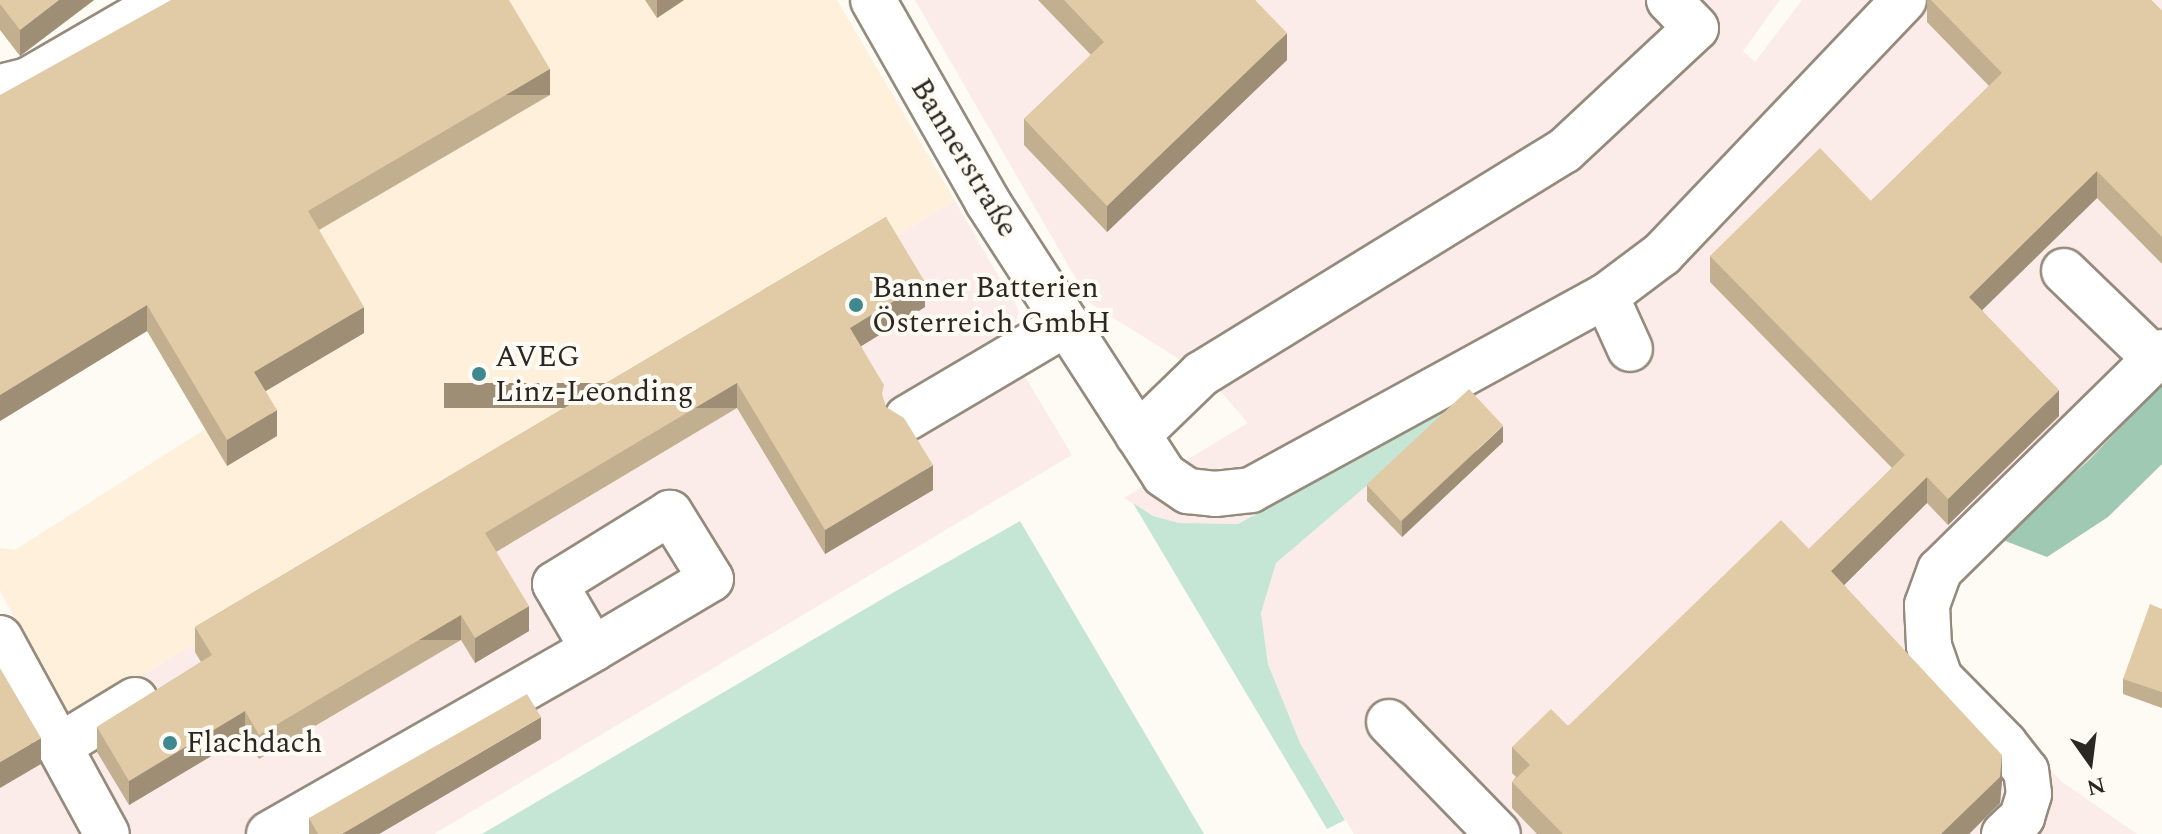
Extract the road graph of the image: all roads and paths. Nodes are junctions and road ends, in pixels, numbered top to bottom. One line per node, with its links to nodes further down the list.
1 (166, 0): 5 (street)
2 (873, 0): 8 (street, Bannerstraße)
3 (1904, 0): 7 (street, Bannerstraße)
4 (1693, 9): 12 (street)
5 (0, 87)
6 (2064, 271): 10 (street)
7 (1606, 296): 9 (street); 12 (street, Bannerstraße)
8 (1066, 324): 11 (street); 12 (street, Bannerstraße)
9 (1630, 349)
10 (2158, 356): 21 (street)
11 (907, 418)
12 (1138, 435)
13 (0, 638): 17 (street)
14 (593, 649): 19 (street)
15 (135, 700): 17 (street)
16 (1389, 722): 20 (street)
17 (59, 746): 18 (street)
18 (107, 834)
19 (269, 834)
20 (1498, 834)
21 (2004, 834)

